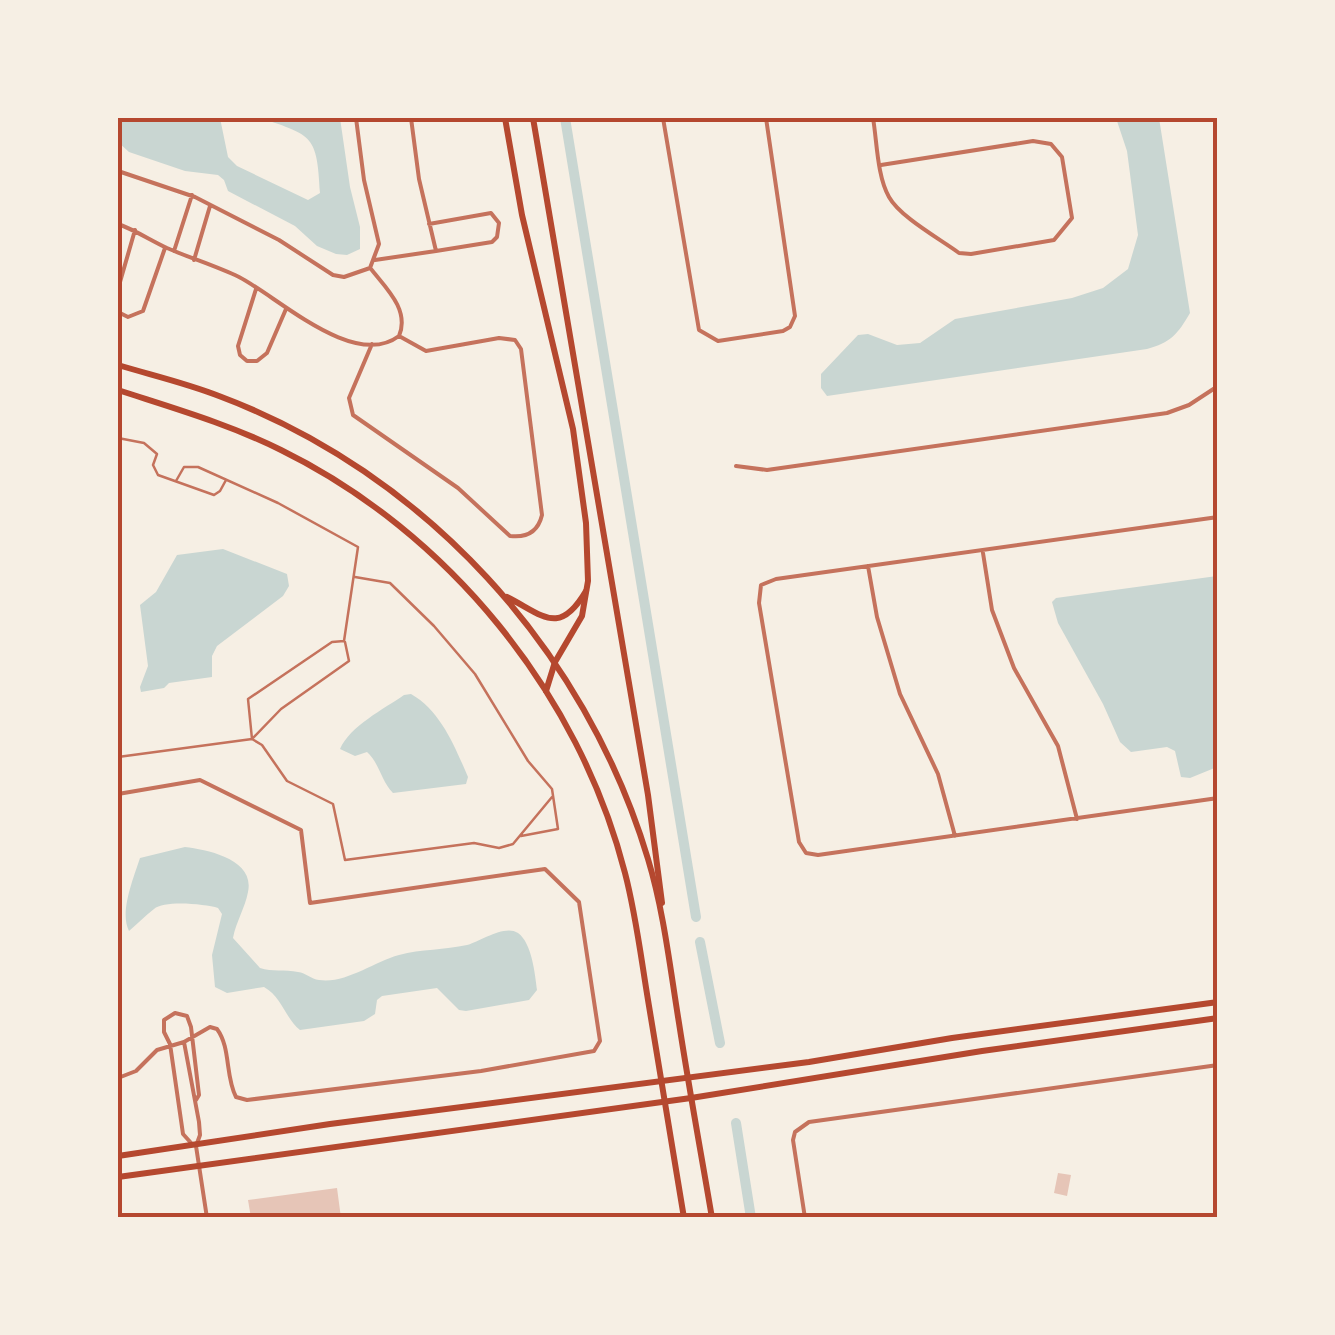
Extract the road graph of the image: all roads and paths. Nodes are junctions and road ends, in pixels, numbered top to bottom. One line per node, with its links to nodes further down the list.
1 (356, 118): 19 (street)
2 (411, 118): 13 (street)
3 (505, 118): 38 (main road)
4 (533, 118): 51 (main road)
5 (663, 118): 6 (street)
6 (766, 118)
7 (873, 118): 8 (street)
8 (881, 165): 8 (street)
9 (118, 171): 10 (street)
10 (192, 195): 11 (street); 16 (street)
11 (210, 204): 18 (street); 20 (street)
12 (118, 224): 14 (street)
13 (428, 224): 17 (street); 17 (street)
14 (135, 230): 15 (street); 21 (street)
15 (165, 247): 16 (street); 24 (street)
16 (174, 251): 18 (street)
17 (436, 251): 19 (street)
18 (194, 260): 22 (street)
19 (375, 260): 20 (street)
20 (370, 268): 25 (street)
21 (118, 289)
22 (256, 289): 23 (street); 23 (street)
23 (286, 309): 26 (street)
24 (118, 312)
25 (399, 336): 26 (street); 26 (street)
26 (372, 344)
27 (118, 364): 39 (main road)
28 (1218, 386): 31 (street)
29 (118, 390): 42 (main road)
30 (118, 438): 33 (lane)
31 (736, 466)
32 (227, 479): 33 (lane); 33 (lane); 37 (lane)
33 (176, 481)
34 (1218, 517): 35 (street)
35 (982, 550): 36 (street); 48 (street)
36 (868, 564): 50 (street); 50 (street)
37 (353, 577): 40 (lane); 46 (lane)
38 (586, 590): 39 (main road); 41 (main road)
39 (504, 595): 41 (main road)
40 (344, 641): 43 (lane); 43 (lane)
41 (555, 662): 42 (main road); 51 (main road)
42 (546, 692): 60 (main road)
43 (252, 740): 44 (lane); 49 (lane)
44 (118, 756)
45 (118, 794): 54 (street)
46 (552, 797): 49 (lane); 49 (lane)
47 (1218, 798): 48 (street)
48 (1077, 819): 50 (street)
49 (522, 836)
50 (955, 836)
51 (665, 934): 58 (main road)
52 (1218, 1002): 58 (main road)
53 (1218, 1018): 61 (main road)
54 (191, 1037): 55 (street); 56 (street); 62 (street)
55 (184, 1042): 56 (street); 62 (street)
56 (170, 1044): 59 (street); 64 (street)
57 (1218, 1065): 71 (street)
58 (688, 1077): 60 (main road); 61 (main road)
59 (118, 1078)
60 (662, 1080): 63 (main road); 64 (main road)
61 (691, 1098): 63 (main road); 70 (main road)
62 (196, 1100): 64 (street)
63 (665, 1101): 66 (main road); 69 (main road)
64 (196, 1146): 65 (main road); 66 (street)
65 (118, 1156)
66 (199, 1166): 67 (main road); 68 (street)
67 (118, 1177)
68 (207, 1218)
69 (684, 1218)
70 (712, 1218)
71 (804, 1218)

